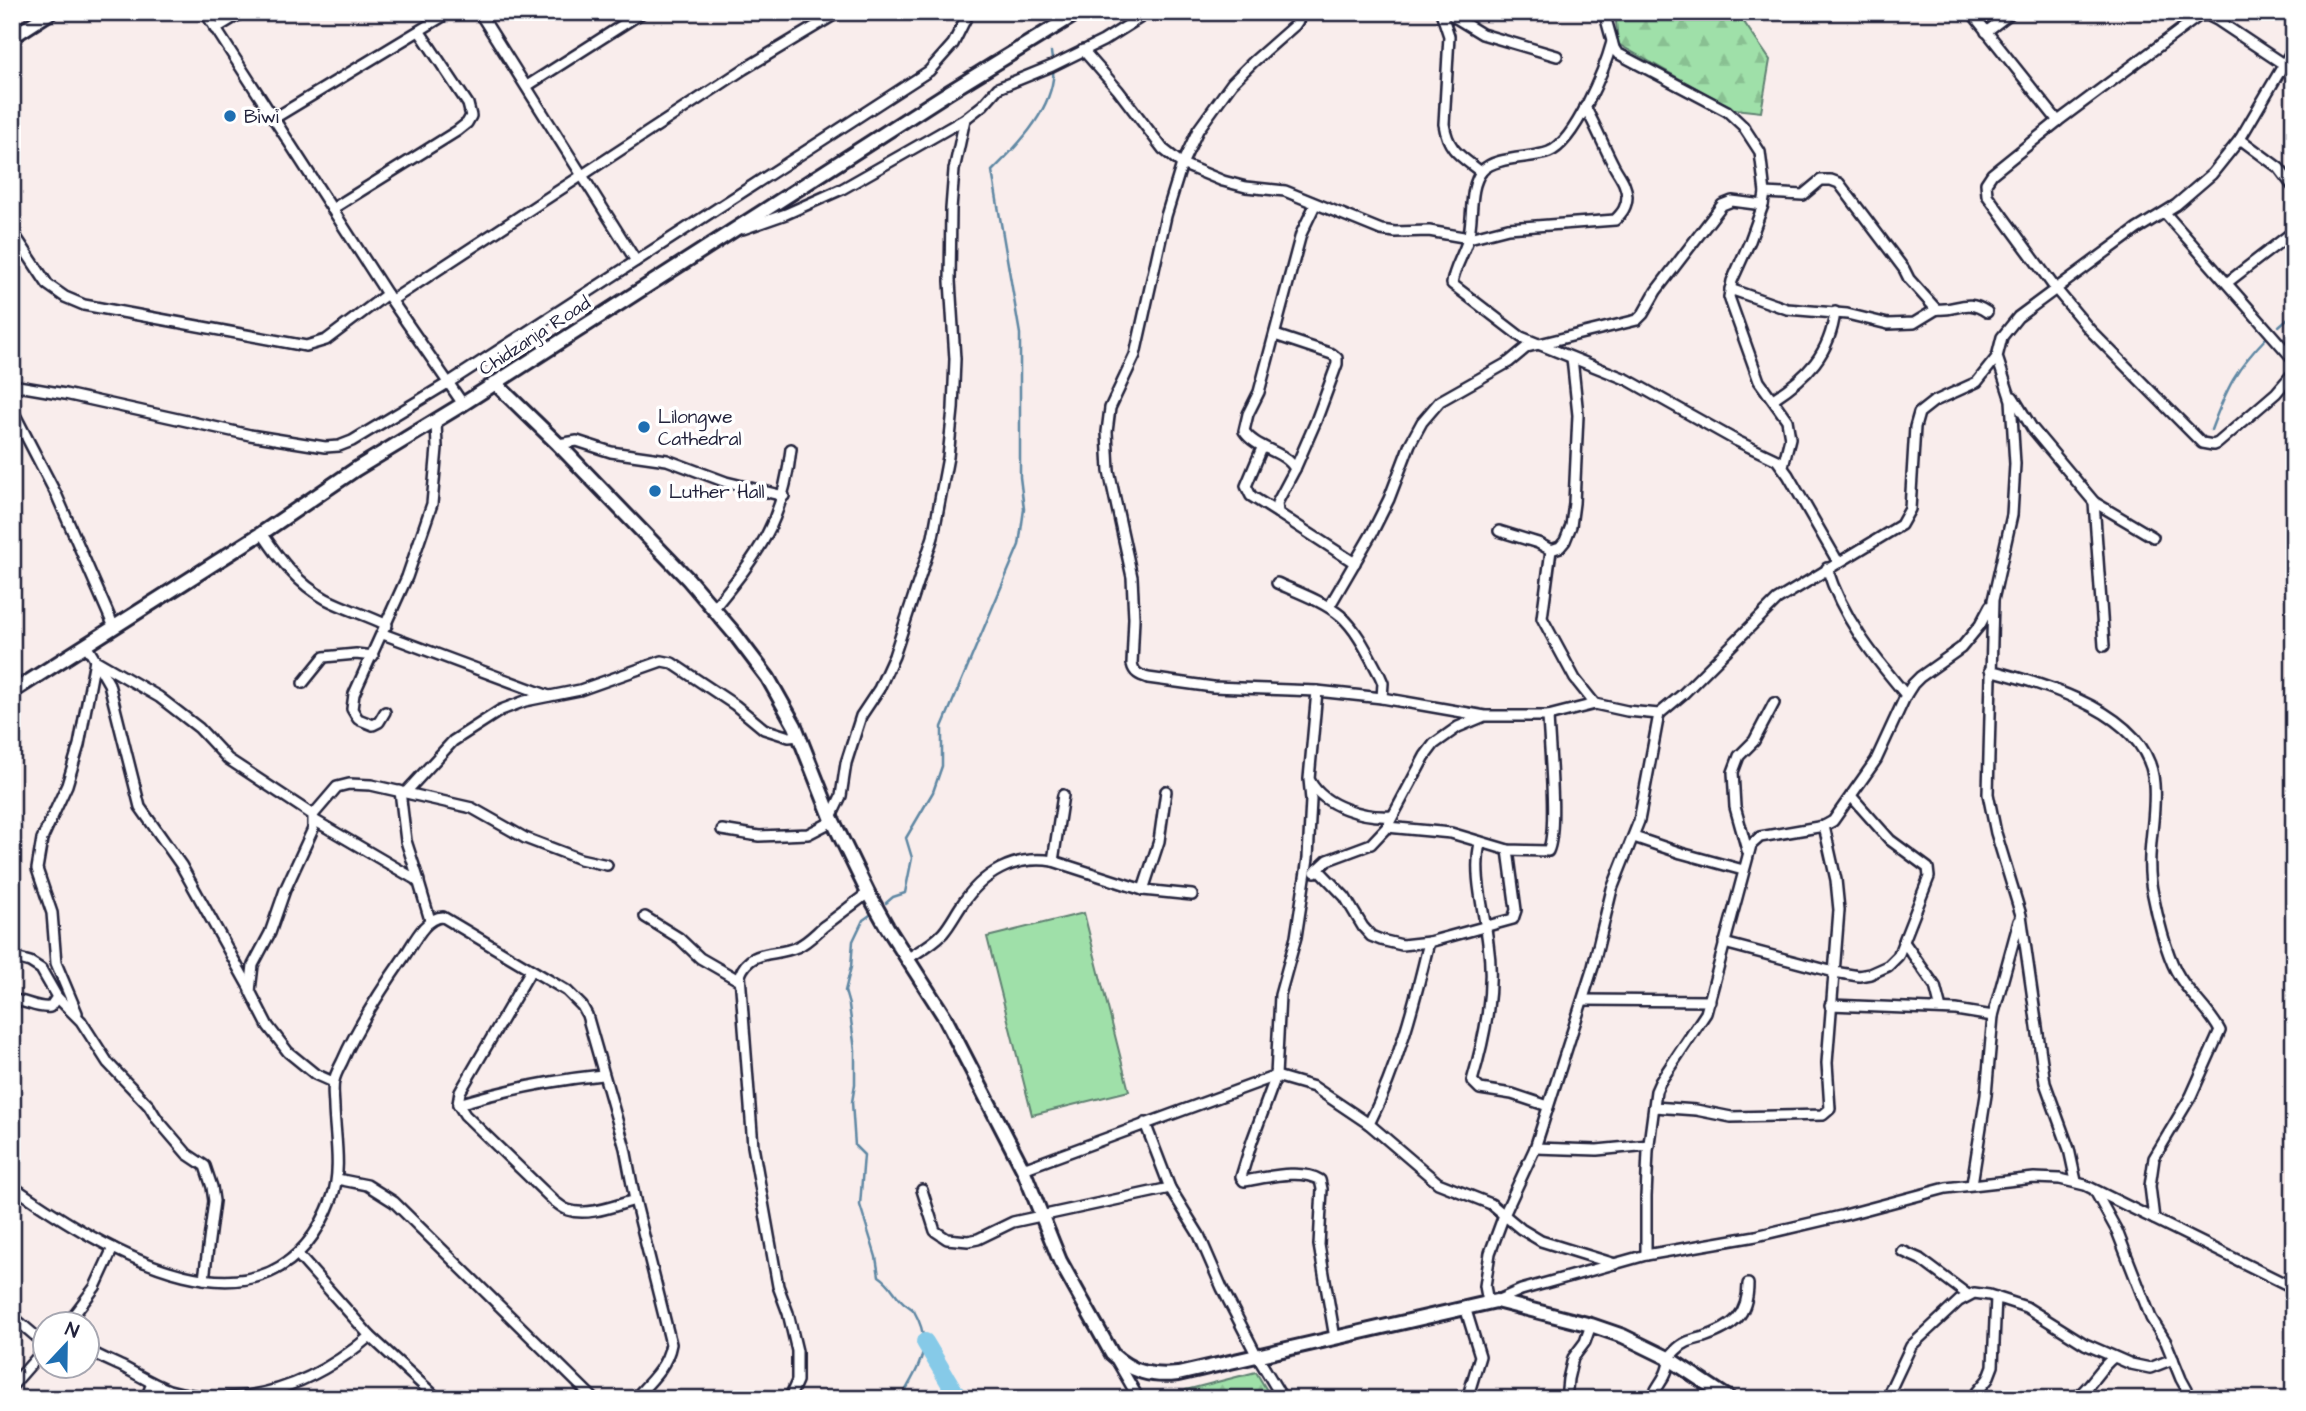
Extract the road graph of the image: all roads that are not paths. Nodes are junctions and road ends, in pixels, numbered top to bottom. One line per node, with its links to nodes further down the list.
1 (51, 12): 20 (street)
2 (205, 12): 17 (street)
3 (243, 12): 17 (street)
4 (450, 12): 18 (street)
5 (479, 12): 26 (street)
6 (643, 12): 26 (street)
7 (838, 12): 34 (street)
8 (969, 12): 45 (street)
9 (1079, 12): 43 (street, Chidzanja Road)
10 (1149, 12): 23 (street)
11 (1304, 12): 32 (street)
12 (1444, 12): 24 (street); 33 (street)
13 (1604, 12): 21 (street)
14 (1971, 12): 19 (street)
15 (2012, 12): 19 (street)
16 (2207, 13): 25 (street); 30 (street)
17 (215, 29): 28 (street)
18 (420, 32): 28 (street); 39 (street)
19 (1986, 32): 30 (street)
20 (12, 37)
21 (1612, 41): 27 (street); 36 (street)
22 (2294, 47): 25 (street)
23 (1083, 50): 29 (street); 32 (street)
24 (1557, 56)
25 (2283, 64): 31 (street)
26 (527, 86): 34 (street)
27 (1585, 107): 33 (street); 44 (street)
28 (273, 119): 39 (street)
29 (965, 119): 43 (street); 114 (street)
30 (2059, 121): 47 (street)
31 (2240, 139): 35 (street); 40 (street)
32 (1182, 164): 37 (street); 95 (street)
33 (1481, 172): 44 (street)
34 (582, 175): 45 (street); 49 (street)
35 (2294, 188)
36 (1765, 193): 38 (street); 50 (street)
37 (1315, 205): 44 (street); 53 (street)
38 (1763, 205): 48 (street); 54 (street)
39 (332, 209): 49 (street)
40 (2165, 213): 46 (street); 47 (street)
41 (12, 230): 49 (street)
42 (2294, 231): 46 (street)
43 (723, 236): 60 (street, Chidzanja Road)
44 (1469, 238): 54 (street)
45 (636, 261): 59 (street)
46 (2228, 282): 57 (street)
47 (2055, 288): 55 (street); 62 (street)
48 (1730, 289): 52 (street); 64 (street)
49 (389, 297): 59 (street)
50 (1937, 309): 51 (street); 52 (street)
51 (1987, 312)
52 (1835, 313): 64 (street)
53 (1275, 335): 69 (street); 72 (street)
54 (1537, 344): 56 (street); 81 (street)
55 (1997, 357): 63 (street); 80 (street)
56 (1572, 358): 71 (street); 79 (street)
57 (2294, 360)
58 (2294, 372): 62 (street)
59 (448, 383): 61 (street); 65 (street)
60 (495, 383): 65 (street, Chidzanja Road); 68 (street)
61 (12, 384)
62 (2290, 385)
63 (2009, 388): 74 (street); 84 (street)
64 (1773, 399): 71 (street)
65 (463, 404): 67 (street, Chidzanja Road)
66 (12, 409): 87 (street)
67 (436, 421): 77 (street, Chidzanja Road); 88 (street)
68 (558, 444): 73 (street); 86 (street)
69 (1262, 448): 72 (street); 75 (street)
70 (791, 449): 73 (street)
71 (1783, 466): 80 (street)
72 (1295, 469): 75 (street)
73 (784, 496): 86 (street)
74 (2094, 502): 78 (street); 90 (street)
75 (1278, 513): 81 (street)
76 (1499, 531): 79 (street)
77 (262, 533): 87 (street, Chidzanja Road); 88 (street)
78 (2153, 537)
79 (1551, 550): 101 (street)
80 (1838, 562): 82 (street)
81 (1355, 563): 85 (street)
82 (1827, 568): 97 (street); 103 (street)
83 (1277, 583): 85 (street)
84 (1993, 600): 93 (street); 97 (street)
85 (1329, 607): 99 (street)
86 (714, 608): 106 (street)
87 (114, 627): 89 (street, Chidzanja Road)
88 (385, 629): 91 (street); 98 (street)
89 (86, 645): 92 (street); 96 (street, Chidzanja Road)
90 (2104, 646)
91 (373, 656): 94 (street); 102 (street)
92 (95, 660): 113 (street); 143 (street); 151 (street)
93 (1990, 670): 131 (street); 173 (street)
94 (303, 683)
95 (1317, 691): 99 (street); 107 (street)
96 (12, 692)
97 (1906, 695): 111 (street)
98 (550, 696): 106 (street); 109 (street)
99 (1382, 698): 104 (street)
100 (1774, 703): 121 (street)
101 (1595, 704): 103 (street); 105 (street)
102 (385, 712)
103 (1659, 714): 118 (street)
104 (1485, 716): 105 (street); 112 (street)
105 (1548, 716): 120 (street)
106 (799, 736): 114 (street)
107 (1309, 779): 112 (street); 127 (street)
108 (1166, 791): 128 (street)
109 (403, 792): 113 (street); 123 (street); 126 (street)
110 (1063, 795): 122 (street)
111 (1851, 796): 115 (street); 136 (street)
112 (1392, 816): 116 (street)
113 (314, 818): 126 (street); 143 (street)
114 (832, 819): 117 (street); 129 (street)
115 (1824, 825): 121 (street); 141 (street)
116 (1387, 827): 119 (street); 124 (street)
117 (722, 830)
118 (1634, 837): 125 (street); 146 (street)
119 (1480, 842): 120 (street); 134 (street)
120 (1508, 850): 134 (street)
121 (1747, 855): 125 (street)
122 (1053, 861): 128 (street); 139 (street)
123 (607, 865)
124 (1318, 869): 127 (street); 135 (street)
125 (1743, 870): 137 (street)
126 (419, 883): 133 (street)
127 (1305, 883): 153 (street)
128 (1143, 890): 130 (street)
129 (868, 893): 139 (street); 142 (street)
130 (1192, 895)
131 (2021, 915): 150 (street); 164 (street)
132 (645, 917): 142 (street)
133 (430, 920): 140 (street); 154 (street)
134 (1486, 928): 135 (street); 156 (street)
135 (1429, 942): 159 (street)
136 (1904, 942): 141 (street); 149 (street)
137 (1724, 943): 141 (street); 147 (street)
138 (12, 957): 144 (street)
139 (907, 959): 162 (street)
140 (531, 970): 152 (street); 155 (street)
141 (1834, 972): 148 (street)
142 (740, 981): 205 (street)
143 (250, 991): 154 (street)
144 (57, 997): 145 (street); 151 (street)
145 (12, 1000)
146 (1583, 1000): 147 (street); 156 (street)
147 (1710, 1000): 157 (street)
148 (1830, 1005): 149 (street); 157 (street)
149 (1941, 1009): 150 (street)
150 (1993, 1016): 165 (street)
151 (81, 1021): 179 (street)
152 (602, 1075): 155 (street); 170 (street)
153 (1276, 1076): 158 (street); 159 (street); 191 (street)
154 (333, 1082): 163 (street)
155 (458, 1104): 170 (street)
156 (1548, 1106): 161 (street)
157 (1654, 1107): 160 (street)
158 (1145, 1123): 162 (street); 167 (street)
159 (1369, 1124): 171 (street)
160 (1649, 1145): 161 (street); 177 (street)
161 (1535, 1148): 171 (street)
162 (1023, 1168): 172 (street)
163 (337, 1179): 176 (street); 203 (street)
164 (2076, 1181): 165 (street); 168 (street)
165 (1972, 1184): 177 (street)
166 (12, 1186): 174 (street)
167 (1170, 1188): 172 (street); 193 (street)
168 (2094, 1189): 173 (street); 197 (street)
169 (922, 1190): 172 (street)
170 (635, 1200): 204 (street)
171 (1504, 1215): 178 (street); 184 (street)
172 (1041, 1217): 192 (street)
173 (2154, 1219): 181 (street)
174 (113, 1248): 179 (street); 186 (street)
175 (1902, 1251): 182 (street)
176 (298, 1255): 179 (street); 190 (street)
177 (1646, 1255): 178 (street)
178 (1616, 1264): 184 (street)
179 (204, 1279)
180 (1748, 1284): 196 (street)
181 (2294, 1288)
182 (1968, 1295): 183 (street); 212 (street)
183 (1996, 1297): 195 (street); 213 (street)
184 (1492, 1301): 185 (street); 188 (street)
185 (1465, 1307): 191 (street); 208 (street)
186 (78, 1310)
187 (12, 1316): 189 (street)
188 (1591, 1325): 196 (street); 209 (street)
189 (32, 1334)
190 (370, 1336): 199 (street); 202 (street)
191 (1335, 1338): 193 (street)
192 (1112, 1353): 193 (street); 206 (street)
193 (1257, 1356): 207 (street)
194 (102, 1357): 199 (street)
195 (2114, 1357): 197 (street); 214 (street)
196 (1668, 1358): 210 (street); 211 (street)
197 (2173, 1359): 215 (street)
198 (32, 1362): 200 (street)
199 (152, 1383): 201 (street)
200 (12, 1386)
201 (146, 1399)
202 (439, 1399)
203 (594, 1399)
204 (634, 1399)
205 (789, 1399)
206 (1139, 1399)
207 (1283, 1399)
208 (1467, 1399)
209 (1566, 1399)
210 (1652, 1399)
211 (1730, 1399)
212 (1886, 1399)
213 (1971, 1399)
214 (2074, 1399)
215 (2192, 1399)

